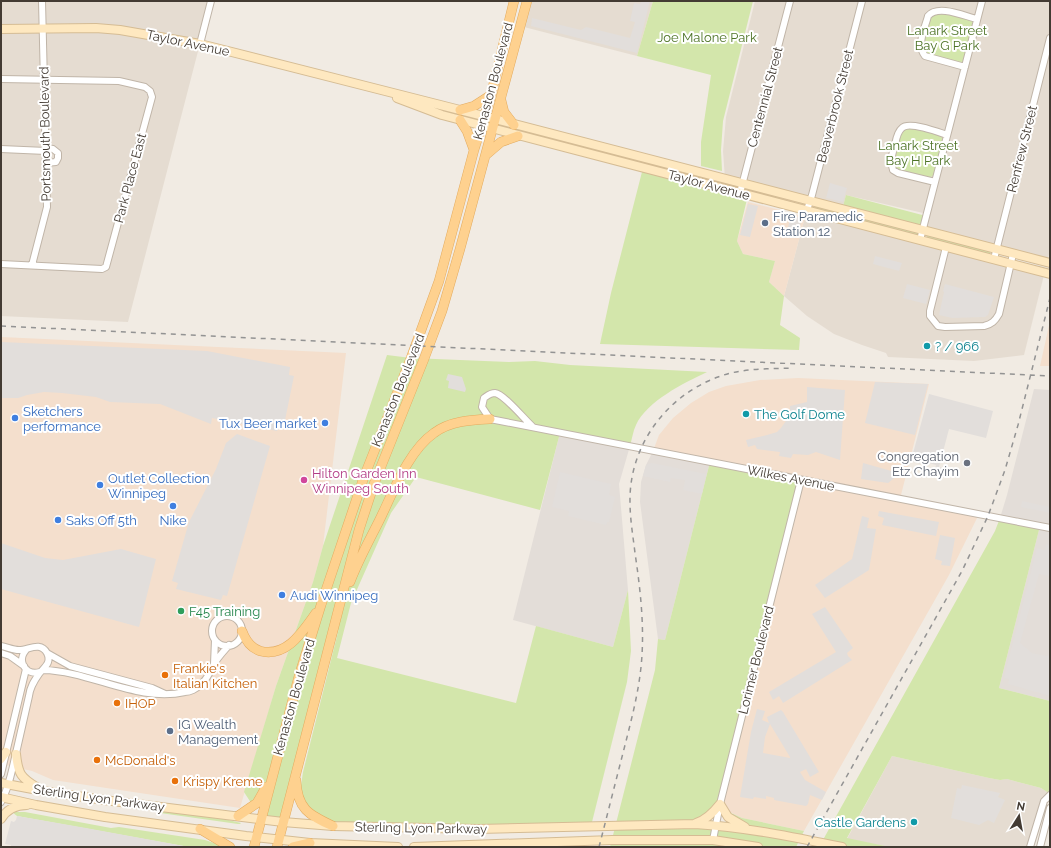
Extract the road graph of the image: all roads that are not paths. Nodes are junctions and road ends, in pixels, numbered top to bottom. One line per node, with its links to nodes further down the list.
1 (42, 1): 10 (street, Portsmouth Boulevard)
2 (211, 1): 12 (street)
3 (514, 1): 17 (main road, Kenaston Boulevard)
4 (527, 1): 18 (main road, Kenaston Boulevard)
5 (790, 1): 32 (street, Centennial Street)
6 (862, 1): 34 (street, Beaverbrook Street)
7 (982, 1): 8 (street)
8 (977, 19): 13 (street); 13 (street)
9 (1, 29): 10 (main road, Taylor Avenue)
10 (42, 29): 12 (main road, Taylor Avenue); 15 (street, Portsmouth Boulevard)
11 (1050, 38): 39 (street, Renfrew Street)
12 (200, 44): 16 (main road, Taylor Avenue)
13 (965, 67): 24 (street)
14 (1, 79): 15 (street)
15 (44, 80): 27 (street, Portsmouth Boulevard); 45 (street, Park Place East)
16 (370, 87): 19 (main road, Taylor Avenue); 20 (main road, Taylor Avenue)
17 (491, 95): 19 (main road); 21 (main road, Kenaston Boulevard)
18 (501, 99): 22 (main road, Kenaston Boulevard); 23 (main road)
19 (460, 110): 21 (main road, Taylor Avenue)
20 (460, 120): 21 (main road, Taylor Avenue); 28 (main road)
21 (483, 121): 22 (main road, Taylor Avenue); 28 (main road, Kenaston Boulevard)
22 (494, 124): 23 (main road, Taylor Avenue); 25 (main road, Taylor Avenue); 29 (main road, Kenaston Boulevard)
23 (514, 124): 32 (main road, Taylor Avenue)
24 (947, 135): 31 (street); 31 (street)
25 (518, 136): 29 (main road); 33 (main road, Taylor Avenue)
26 (1, 149): 27 (street)
27 (46, 150): 30 (street, Portsmouth Boulevard); 30 (street)
28 (474, 150): 51 (main road, Kenaston Boulevard)
29 (486, 155): 52 (main road, Kenaston Boulevard)
30 (46, 163): 45 (street, Portsmouth Boulevard)
31 (935, 182): 36 (street)
32 (743, 183): 33 (street, Centennial Street); 34 (main road, Taylor Avenue)
33 (740, 193): 35 (main road, Taylor Avenue)
34 (810, 201): 35 (street, Beaverbrook Street); 36 (main road, Taylor Avenue)
35 (806, 210): 37 (main road, Taylor Avenue)
36 (923, 230): 37 (street); 39 (main road, Taylor Avenue)
37 (920, 240): 38 (main road, Taylor Avenue)
38 (946, 247): 41 (main road, Taylor Avenue); 44 (street)
39 (996, 249): 40 (main road, Taylor Avenue); 41 (street, Renfrew Street)
40 (1013, 254): 42 (main road, Taylor Avenue); 44 (street)
41 (994, 259): 44 (main road, Taylor Avenue)
42 (1050, 263)
43 (1, 264): 45 (street, Park Place East)
44 (1010, 264): 46 (main road, Taylor Avenue)
45 (32, 265)
46 (1050, 274)
47 (490, 419): 48 (street, Wilkes Avenue); 48 (street); 52 (main road)
48 (533, 427): 49 (street, Wilkes Avenue)
49 (802, 480): 50 (street, Wilkes Avenue); 73 (street, Lorimer Boulevard)
50 (1050, 528)
51 (321, 605): 53 (main road); 68 (main road, Kenaston Boulevard)
52 (335, 618): 66 (main road, Kenaston Boulevard)
53 (242, 631): 54 (street); 55 (street)
54 (215, 640): 55 (street); 60 (street)
55 (229, 645): 60 (street)
56 (1, 646): 57 (street)
57 (27, 649): 59 (street); 61 (street)
58 (1, 653): 61 (street)
59 (47, 653): 62 (street); 63 (street)
60 (214, 665): 63 (street)
61 (25, 668): 62 (street); 65 (street)
62 (42, 671): 63 (street); 64 (street)
63 (166, 695)
64 (16, 754): 69 (street); 70 (main road)
65 (3, 755): 67 (street)
66 (296, 773): 79 (main road, Kenaston Boulevard); 82 (main road)
67 (1, 774)
68 (273, 775): 76 (main road); 78 (main road, Kenaston Boulevard)
69 (5, 783): 70 (main road, Sterling Lyon Parkway); 72 (street)
70 (44, 791): 76 (main road, Sterling Lyon Parkway)
71 (1050, 795): 96 (street)
72 (2, 799): 74 (main road, Sterling Lyon Parkway)
73 (720, 804): 80 (main road); 81 (street, Lorimer Boulevard); 84 (main road)
74 (36, 805): 77 (main road); 83 (main road, Sterling Lyon Parkway)
75 (1050, 808): 97 (street)
76 (238, 816): 78 (main road, Sterling Lyon Parkway)
77 (1, 819)
78 (261, 820): 79 (main road, Sterling Lyon Parkway); 85 (main road, Kenaston Boulevard)
79 (283, 822): 82 (main road, Sterling Lyon Parkway); 87 (main road, Kenaston Boulevard)
80 (695, 824): 81 (main road, Sterling Lyon Parkway); 82 (main road, Sterling Lyon Parkway)
81 (715, 825): 84 (main road, Sterling Lyon Parkway); 86 (street, Lorimer Boulevard)
82 (334, 826)
83 (200, 829): 85 (main road, Sterling Lyon Parkway); 89 (main road)
84 (752, 830): 95 (main road, Sterling Lyon Parkway)
85 (257, 837): 87 (main road, Sterling Lyon Parkway); 90 (main road, Kenaston Boulevard)
86 (713, 840): 93 (main road, Sterling Lyon Parkway); 94 (main road, Sterling Lyon Parkway)
87 (278, 843): 88 (main road, Sterling Lyon Parkway)
88 (310, 843): 91 (main road); 92 (main road, Sterling Lyon Parkway)
89 (230, 847)
90 (254, 847)
91 (293, 847)
92 (398, 847)
93 (414, 847)
94 (758, 847)
95 (842, 847)
96 (1030, 847)
97 (1040, 847)

